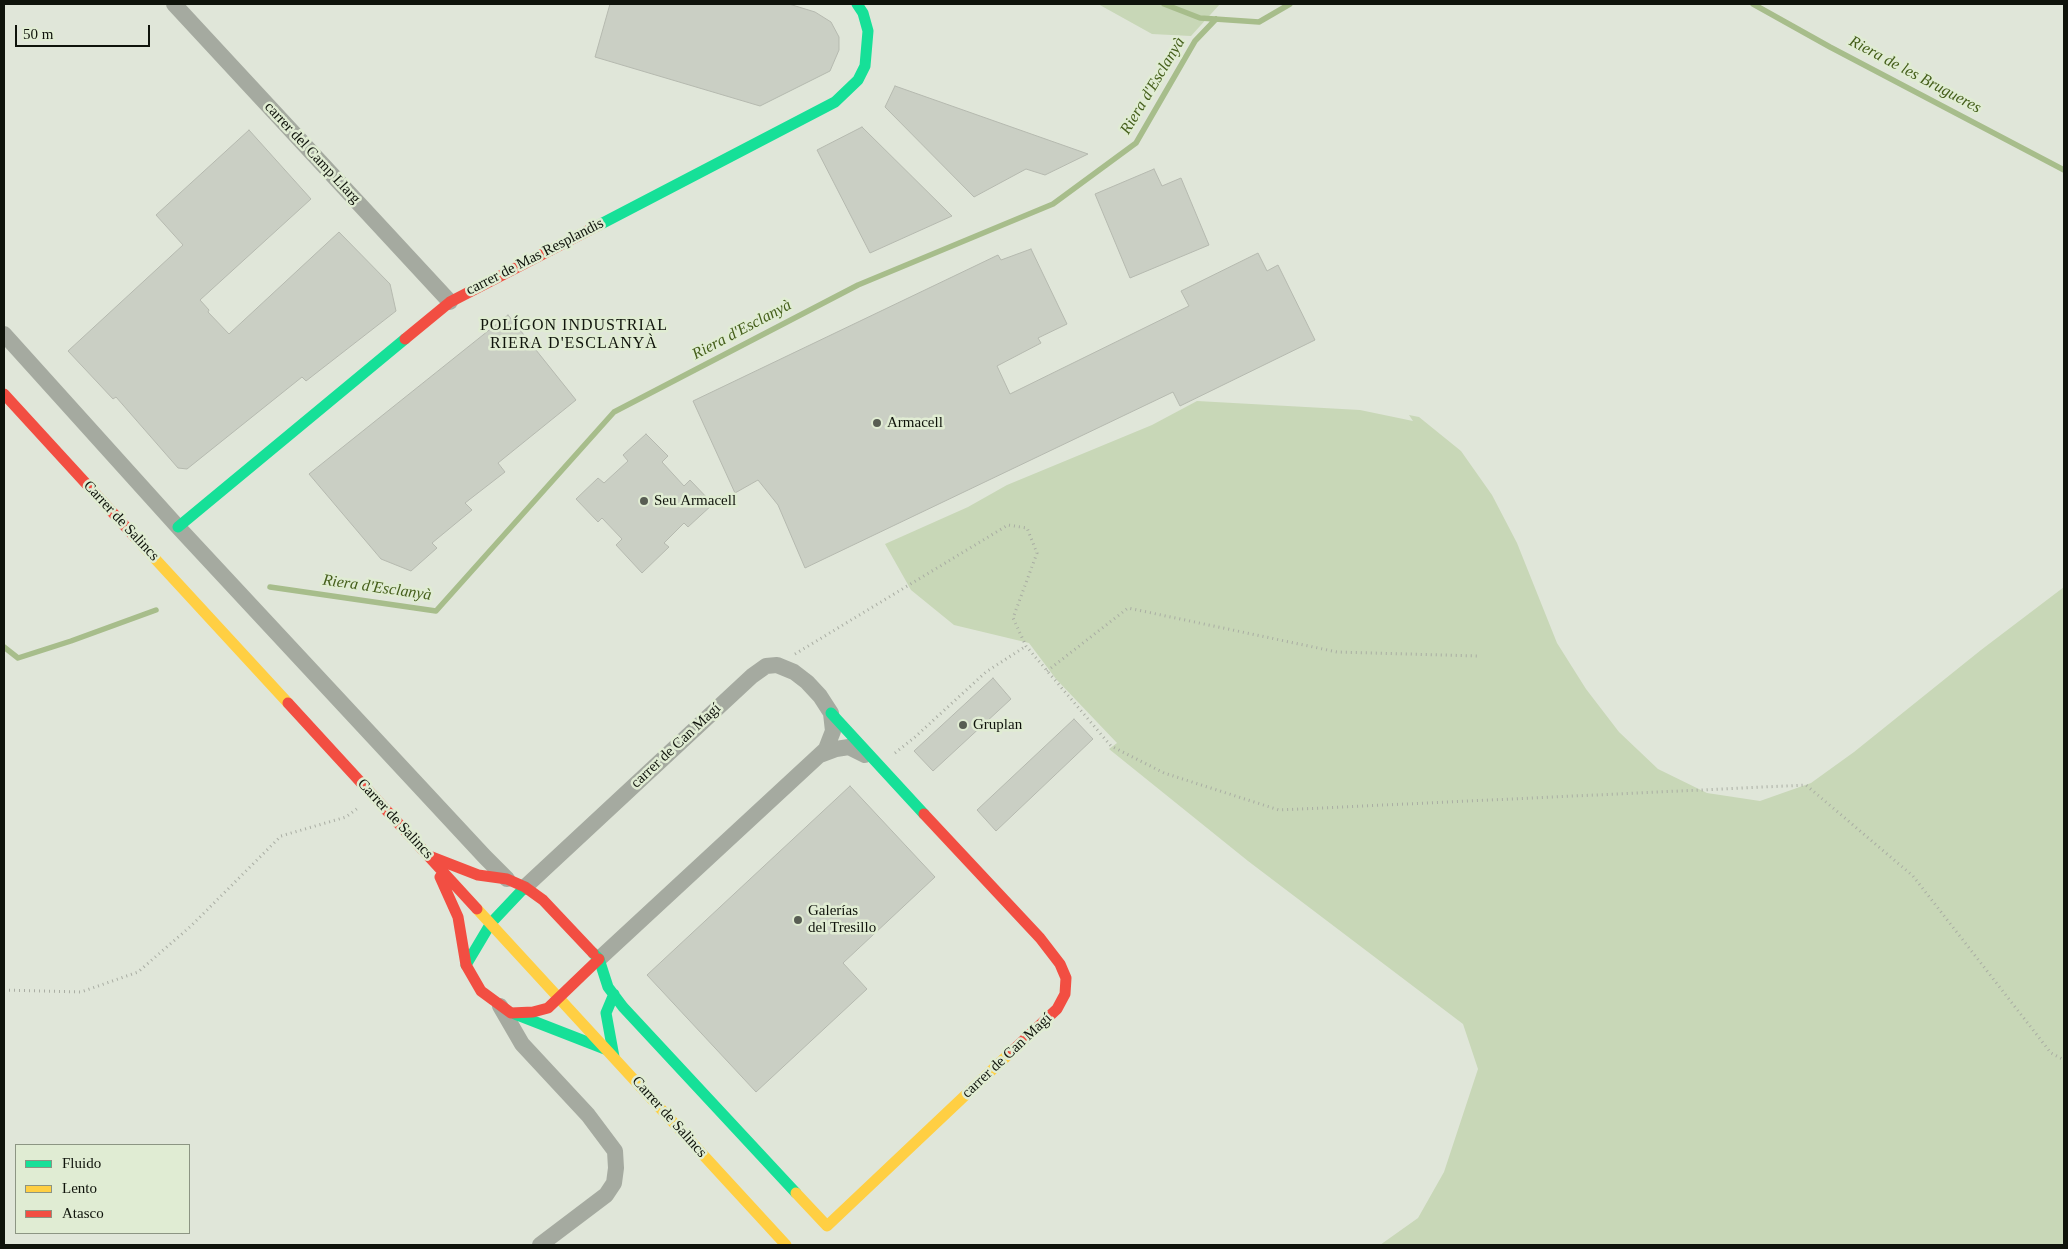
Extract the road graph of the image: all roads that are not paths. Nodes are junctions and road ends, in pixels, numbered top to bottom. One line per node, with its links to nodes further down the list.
1 (174, 4): 3 (street, carrer del Camp Llarg)
2 (857, 4): 3 (main road, carrer de Mas Resplandis)
3 (450, 302): 6 (main road, carrer de Mas Resplandis)
4 (4, 334): 6 (street)
5 (4, 394): 10 (main road, Carrer de Salincs)
6 (178, 527): 11 (street)
7 (831, 713): 8 (street, carrer de Can Magí); 9 (main road, carrer de Can Magí); 12 (street, carrer de Can Magí)
8 (820, 754): 9 (street, carrer de Can Magí); 14 (street, carrer de Can Magí)
9 (874, 761): 16 (main road, carrer de Can Magí)
10 (430, 856): 11 (main road); 13 (main road, Carrer de Salincs); 15 (main road)
11 (507, 878): 12 (main road)
12 (525, 886): 13 (main road); 14 (main road)
13 (491, 923): 15 (main road); 17 (main road, Carrer de Salincs)
14 (599, 960): 16 (main road); 17 (main road)
15 (466, 965): 18 (main road)
16 (614, 994): 19 (main road)
17 (560, 998): 18 (main road); 19 (main road, Carrer de Salincs)
18 (505, 1009): 19 (main road); 20 (street)
19 (610, 1053): 21 (main road, Carrer de Salincs)
20 (540, 1245)
21 (786, 1245)

